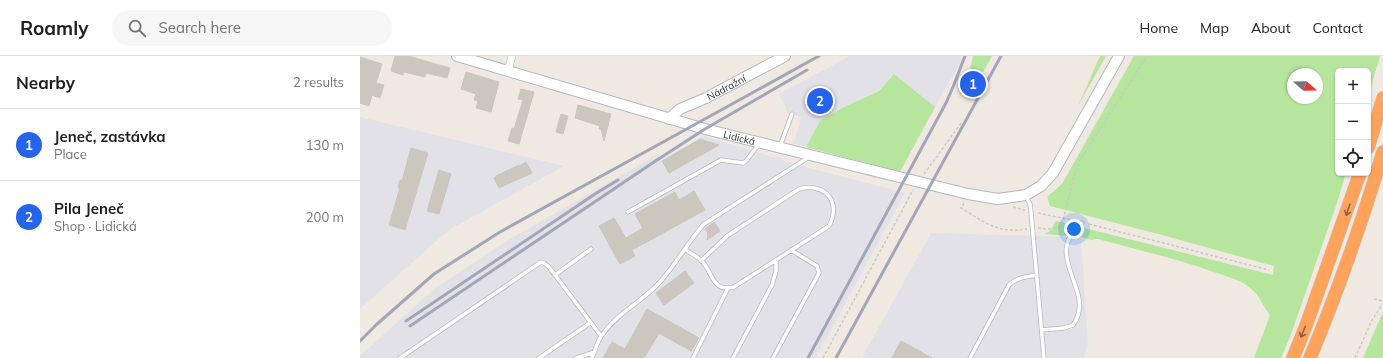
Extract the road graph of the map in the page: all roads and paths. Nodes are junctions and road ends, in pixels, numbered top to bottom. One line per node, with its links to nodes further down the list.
1 (457, 56): 5 (street, Lidická)
2 (512, 56): 5 (street)
3 (785, 56): 8 (street, Nádražní)
4 (1119, 56): 17 (street)
5 (508, 70): 8 (street, Lidická)
6 (1383, 98): 10 (highway)
7 (792, 114): 12 (lane)
8 (669, 119): 11 (street, Lidická)
9 (962, 122): 16 (path)
10 (1370, 140)
11 (759, 143): 12 (street, Lidická); 18 (lane)
12 (779, 148): 14 (street, Lidická)
13 (1383, 152): 47 (highway)
14 (810, 156): 16 (street, Lidická); 22 (lane)
15 (1359, 176): 46 (highway, one-way to 46)
16 (917, 182): 17 (street, Lidická); 43 (path)
17 (1026, 195): 28 (lane)
18 (628, 212)
19 (1063, 218): 20 (path)
20 (1082, 222): 26 (path); 33 (lane)
21 (591, 249): 27 (lane)
22 (685, 249): 25 (lane); 34 (lane)
23 (791, 250): 24 (lane); 25 (lane); 42 (lane)
24 (776, 260): 29 (lane); 41 (lane)
25 (701, 261): 29 (lane)
26 (1269, 270)
27 (555, 275): 32 (lane); 36 (lane)
28 (1037, 275): 33 (lane); 44 (lane)
29 (728, 288): 40 (lane)
30 (1374, 299): 31 (path)
31 (1383, 302): 48 (path)
32 (590, 323): 34 (lane); 37 (lane)
33 (1042, 330): 45 (lane)
34 (601, 336): 35 (lane)
35 (594, 352): 38 (lane); 39 (lane)
36 (400, 358)
37 (540, 358)
38 (576, 358)
39 (592, 358)
40 (693, 358)
41 (733, 358)
42 (772, 358)
43 (823, 358)
44 (970, 358)
45 (1044, 358)
46 (1293, 358)
47 (1310, 358)
48 (1355, 358)

